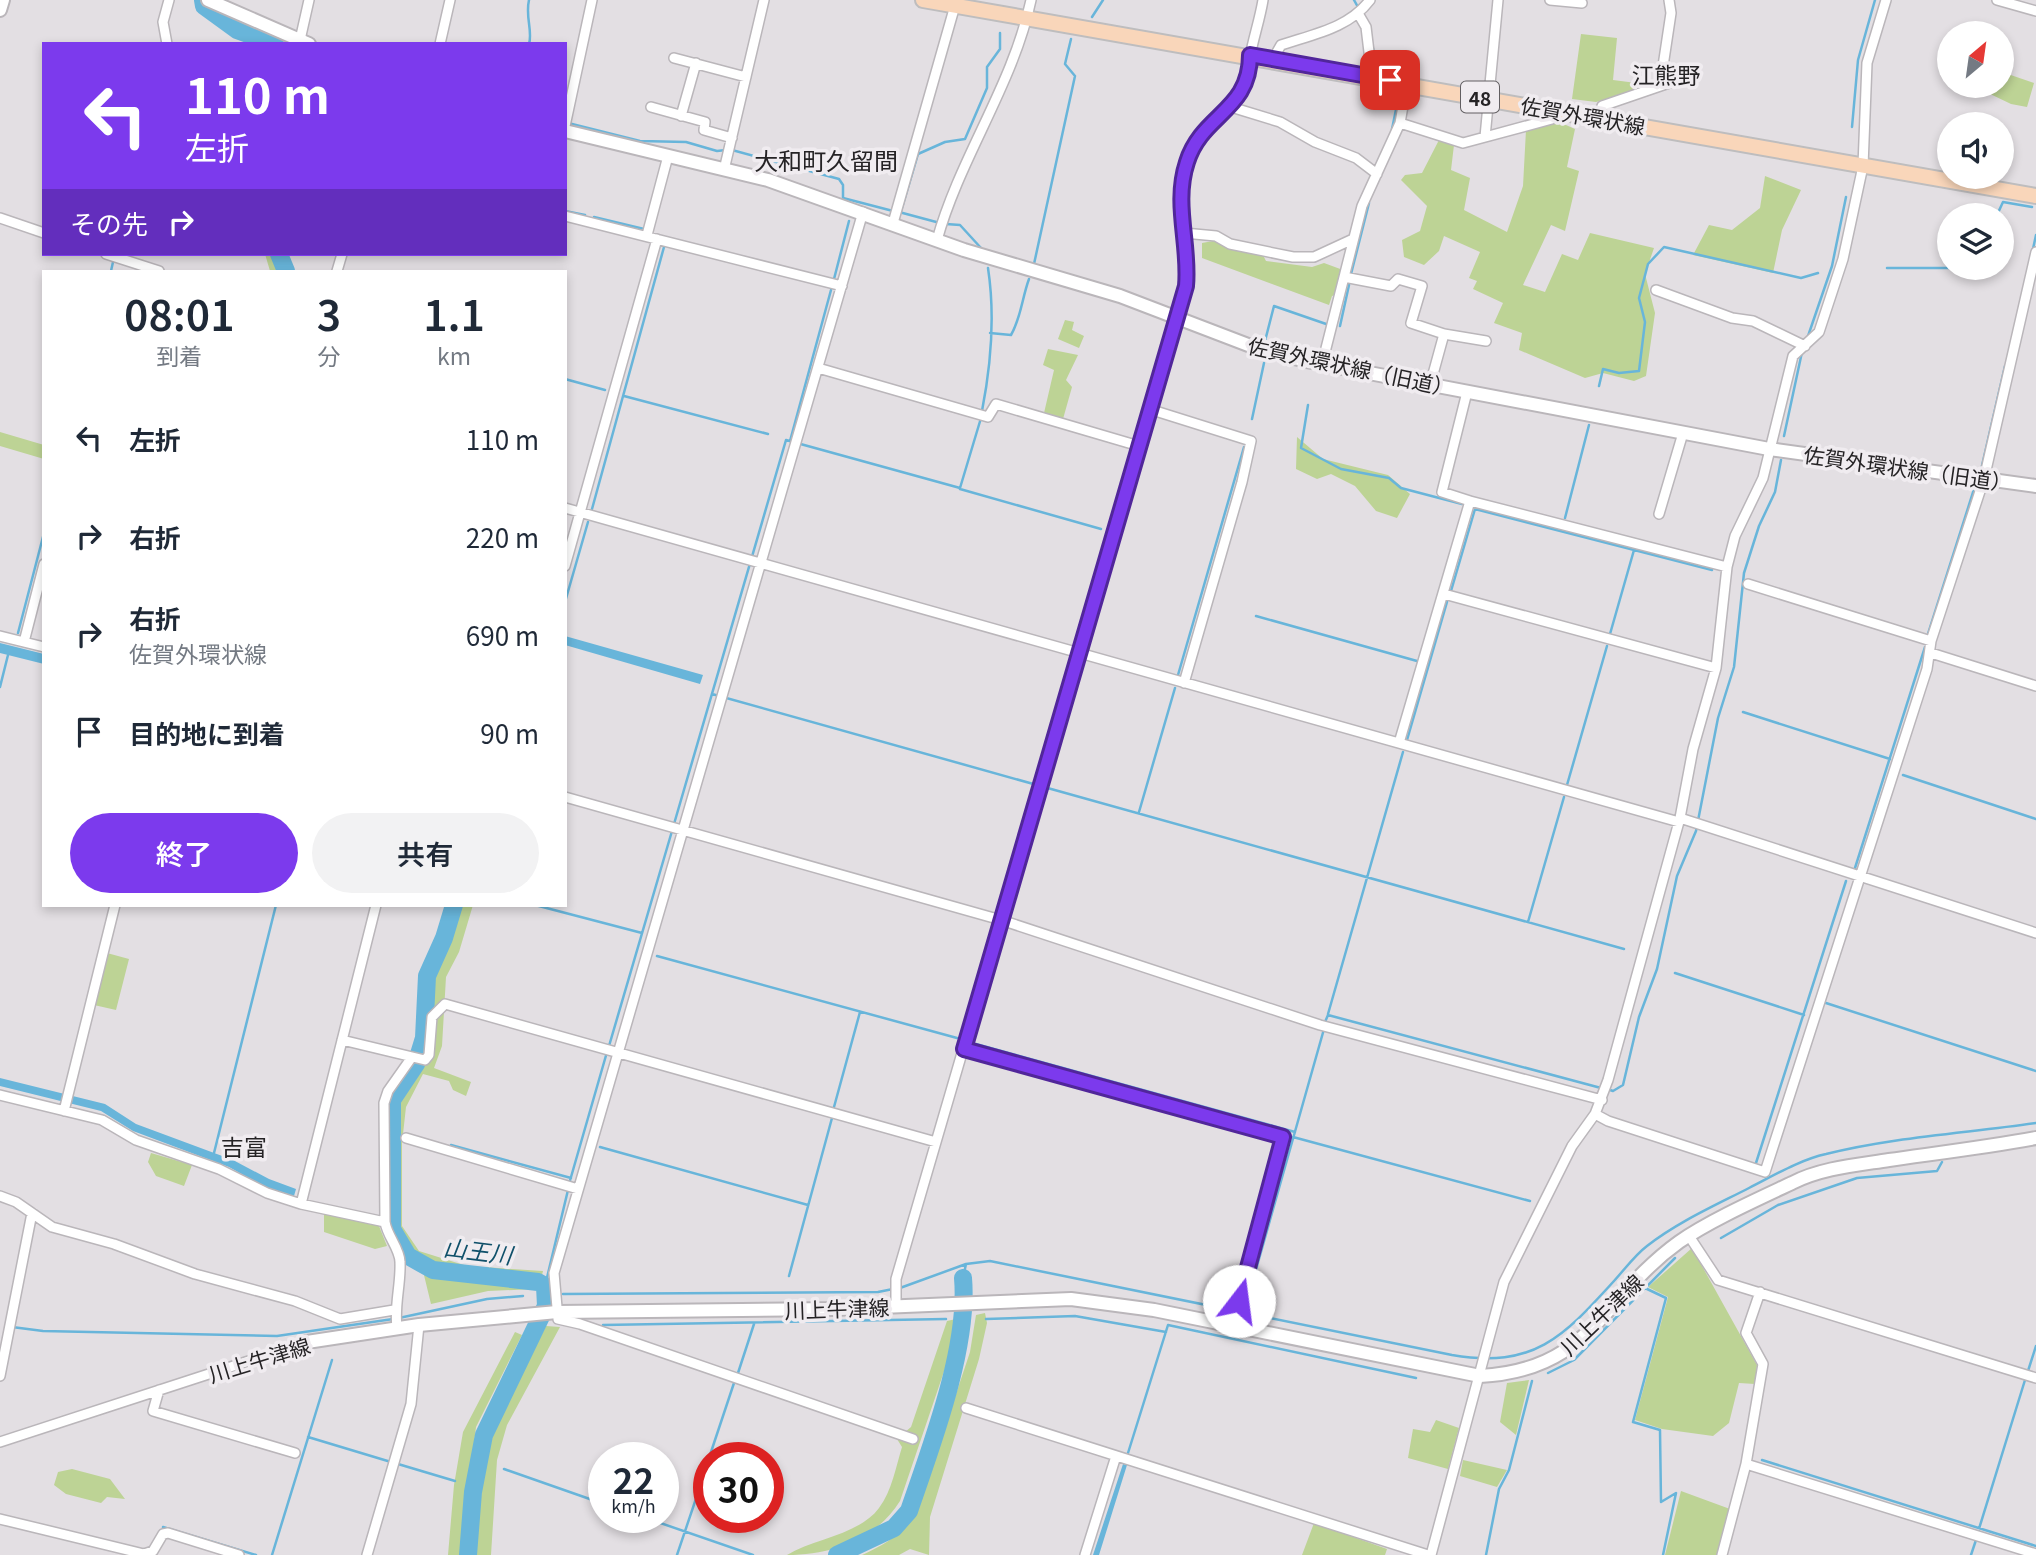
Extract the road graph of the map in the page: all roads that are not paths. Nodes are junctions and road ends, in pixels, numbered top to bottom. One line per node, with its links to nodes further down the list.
1 (2, 0): 19 (main road)
2 (169, 0): 22 (street)
3 (309, 0): 23 (street)
4 (450, 0): 24 (street)
5 (593, 0): 40 (street)
6 (764, 0): 29 (street)
7 (923, 0): 16 (main road, 佐賀外環状線 / 48)
8 (1031, 0): 21 (street)
9 (1263, 0): 25 (street)
10 (1498, 0): 34 (street)
11 (1550, 0): 17 (street)
12 (1669, 0): 33 (street)
13 (1885, 0): 47 (street)
14 (1997, 0): 20 (street)
15 (210, 1): 23 (main road)
16 (956, 3): 21 (main road, 佐賀外環状線 / 48); 52 (street)
17 (1582, 3)
18 (1365, 8): 27 (street); 30 (street)
19 (0, 10)
20 (2036, 11)
21 (1027, 19): 25 (main road, 佐賀外環状線 / 48); 54 (street)
22 (167, 42)
23 (304, 42)
24 (440, 42)
25 (1250, 55): 27 (main road, 佐賀外環状線 / 48); 36 (street)
26 (674, 58): 28 (street)
27 (1273, 60): 30 (main road, 佐賀外環状線 / 48)
28 (695, 63): 29 (street); 38 (street)
29 (746, 77): 44 (street)
30 (1372, 77): 32 (main road, 佐賀外環状線 / 48)
31 (1672, 82): 33 (street)
32 (1407, 83): 34 (main road, 佐賀外環状線 / 48); 41 (street)
33 (1660, 86): 39 (street)
34 (1489, 99): 37 (main road, 佐賀外環状線 / 48); 43 (street)
35 (651, 107): 38 (street)
36 (1231, 107): 48 (street); 56 (street)
37 (1556, 110): 39 (main road, 佐賀外環状線 / 48); 43 (street)
38 (681, 116): 44 (street)
39 (1599, 118): 47 (main road, 佐賀外環状線 / 48)
40 (567, 119)
41 (1400, 123): 43 (street); 48 (street)
42 (567, 129): 45 (main road, 佐賀外環状線（旧道）)
43 (1485, 137)
44 (731, 141): 46 (street)
45 (668, 156): 46 (main road, 佐賀外環状線（旧道）); 57 (street)
46 (726, 164): 50 (main road, 佐賀外環状線（旧道）)
47 (1863, 166): 49 (main road, 佐賀外環状線 / 48); 69 (street)
48 (1377, 174): 59 (street)
49 (2036, 195)
50 (863, 212): 52 (main road, 佐賀外環状線（旧道）); 64 (street)
51 (567, 216): 57 (street)
52 (895, 216): 54 (main road, 佐賀外環状線（旧道）)
53 (0, 218): 55 (street)
54 (940, 229): 66 (main road, 佐賀外環状線（旧道）)
55 (42, 232)
56 (1184, 233): 59 (street); 66 (street)
57 (647, 235): 58 (street)
58 (657, 239): 64 (street); 82 (street)
59 (1353, 239): 63 (street)
60 (2036, 252): 78 (street)
61 (122, 256): 62 (street)
62 (157, 270)
63 (1344, 277): 67 (street); 70 (street)
64 (842, 286): 71 (street)
65 (1657, 290): 69 (street)
66 (1176, 319): 70 (main road, 佐賀外環状線（旧道）); 74 (street)
67 (1444, 334): 68 (street); 72 (street)
68 (1486, 341)
69 (1801, 343): 77 (street)
70 (1322, 364): 72 (main road, 佐賀外環状線（旧道）)
71 (818, 368): 76 (street); 85 (street)
72 (1430, 384): 73 (main road, 佐賀外環状線（旧道）)
73 (1467, 392): 75 (main road, 佐賀外環状線（旧道）); 80 (street)
74 (1149, 409): 76 (street); 97 (street)
75 (1683, 433): 77 (main road, 佐賀外環状線（旧道）); 83 (street)
76 (1139, 446): 94 (street)
77 (1769, 449): 78 (main road, 佐賀外環状線（旧道）); 86 (street)
78 (1984, 479): 79 (main road, 佐賀外環状線（旧道）); 91 (street)
79 (2036, 486)
80 (1470, 500): 86 (street); 89 (street)
81 (567, 510): 82 (street)
82 (580, 513): 84 (street); 85 (street)
83 (1659, 514)
84 (567, 559)
85 (761, 564): 94 (street); 102 (street)
86 (1727, 567): 96 (street)
87 (42, 573): 92 (street)
88 (1748, 584): 91 (street)
89 (1444, 594): 96 (street); 99 (street)
90 (0, 636): 92 (street)
91 (1931, 641): 95 (street)
92 (24, 642): 93 (street)
93 (42, 646)
94 (1078, 653): 97 (street); 106 (street)
95 (1931, 653): 98 (street); 103 (street)
96 (1716, 668): 101 (street)
97 (1184, 683): 99 (street)
98 (2036, 686)
99 (1399, 743): 101 (street)
100 (567, 798): 102 (street)
101 (1680, 820): 103 (street); 113 (street)
102 (683, 830): 106 (street); 110 (street)
103 (1858, 876): 107 (street); 115 (street)
104 (115, 907): 114 (street)
105 (375, 907): 108 (street)
106 (1002, 920): 109 (street); 113 (street)
107 (2036, 933)
108 (342, 1040): 111 (street); 121 (street)
109 (964, 1049): 118 (street); 127 (street)
110 (618, 1053): 111 (street); 118 (street); 119 (street)
111 (412, 1057): 123 (street)
112 (0, 1095): 114 (street)
113 (1602, 1100): 115 (street)
114 (65, 1108): 121 (street)
115 (1595, 1114): 133 (street)
116 (406, 1138): 119 (street)
117 (2036, 1138): 124 (main road, 川上牛津線)
118 (936, 1142): 126 (street)
119 (578, 1188): 129 (street)
120 (0, 1196): 122 (street)
121 (301, 1204): 123 (street)
122 (32, 1213): 128 (street); 134 (street)
123 (385, 1222): 128 (street)
124 (1689, 1236): 125 (street); 133 (main road, 川上牛津線)
125 (1760, 1292): 135 (street); 142 (street)
126 (896, 1300): 129 (main road, 川上牛津線); 133 (main road, 川上牛津線)
127 (1239, 1301)
128 (394, 1310): 131 (street)
129 (557, 1312): 130 (main road, 川上牛津線); 138 (street)
130 (419, 1325): 131 (main road, 川上牛津線); 147 (street)
131 (397, 1328): 132 (main road, 川上牛津線)
132 (307, 1342): 136 (street, 川上牛津線)
133 (1481, 1372): 149 (street)
134 (0, 1376)
135 (2036, 1378)
136 (159, 1390): 139 (street, 川上牛津線); 140 (street)
137 (966, 1408): 141 (street)
138 (913, 1439)
139 (0, 1442)
140 (295, 1453)
141 (1116, 1455): 148 (street); 149 (street)
142 (1746, 1464): 145 (street); 150 (street)
143 (0, 1519): 144 (street)
144 (112, 1552): 146 (street)
145 (2036, 1554)
146 (239, 1555)
147 (367, 1555)
148 (1085, 1555)
149 (1430, 1555)
150 (1722, 1555)

